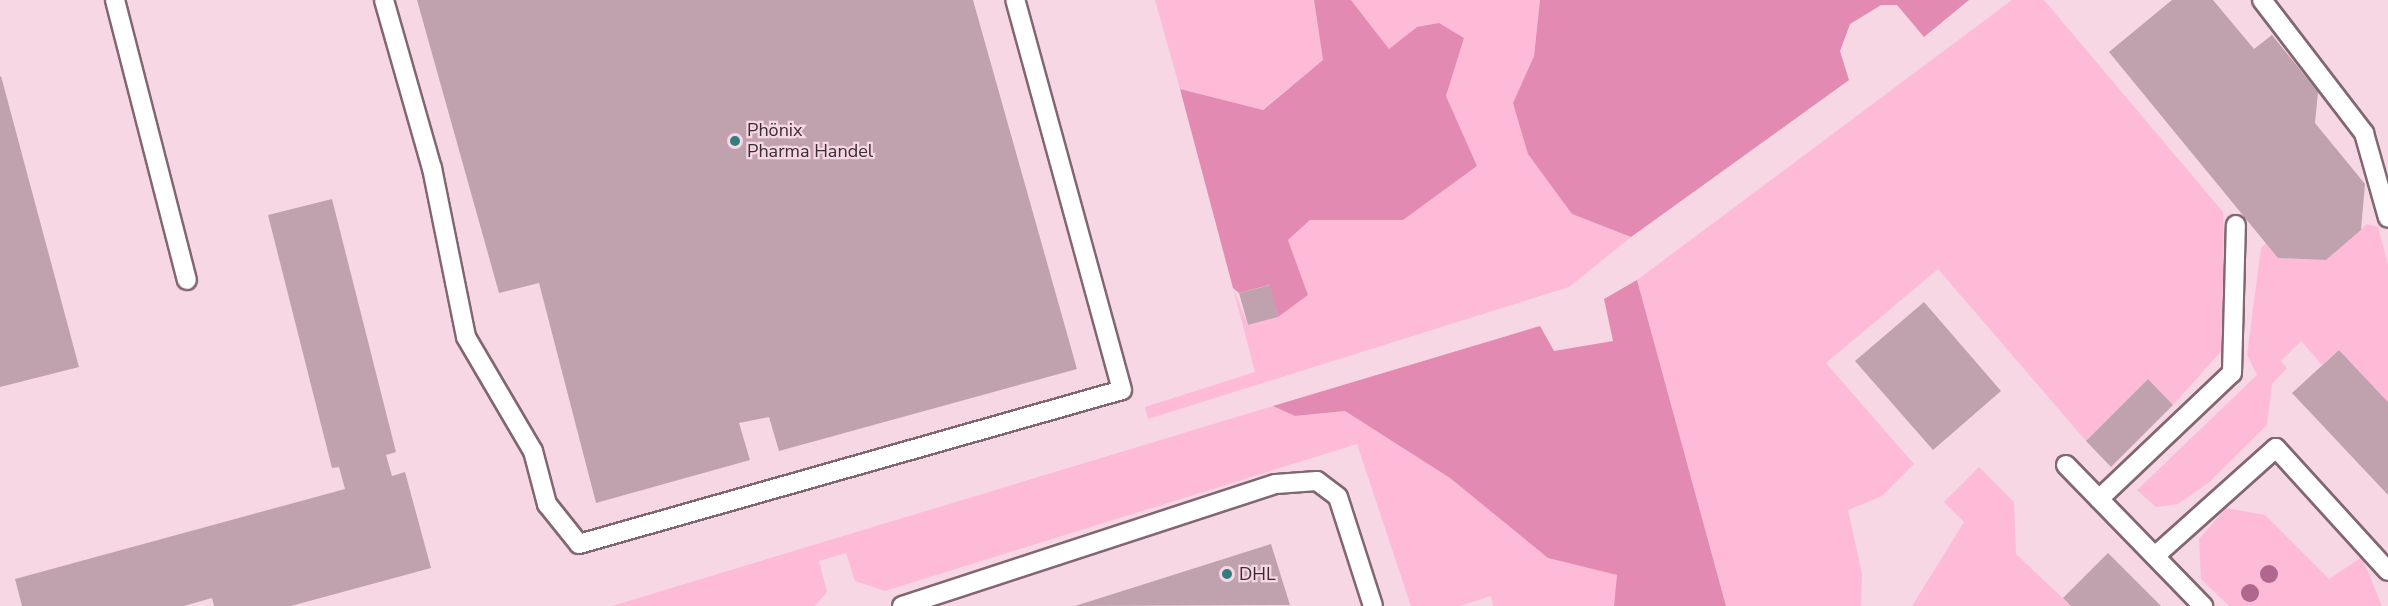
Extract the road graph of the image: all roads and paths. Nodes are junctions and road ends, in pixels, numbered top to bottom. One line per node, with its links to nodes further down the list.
1 (115, 0): 8 (lane)
2 (384, 0): 3 (lane)
3 (1015, 0)
4 (2262, 0): 5 (lane)
5 (2379, 151): 6 (lane)
6 (2388, 218)
7 (2236, 225): 10 (lane)
8 (187, 280)
9 (2066, 465): 10 (lane)
10 (2099, 499): 11 (lane)
11 (2155, 556): 12 (lane); 15 (lane)
12 (2388, 571)
13 (902, 606): 14 (lane)
14 (1373, 606)
15 (2202, 606)

